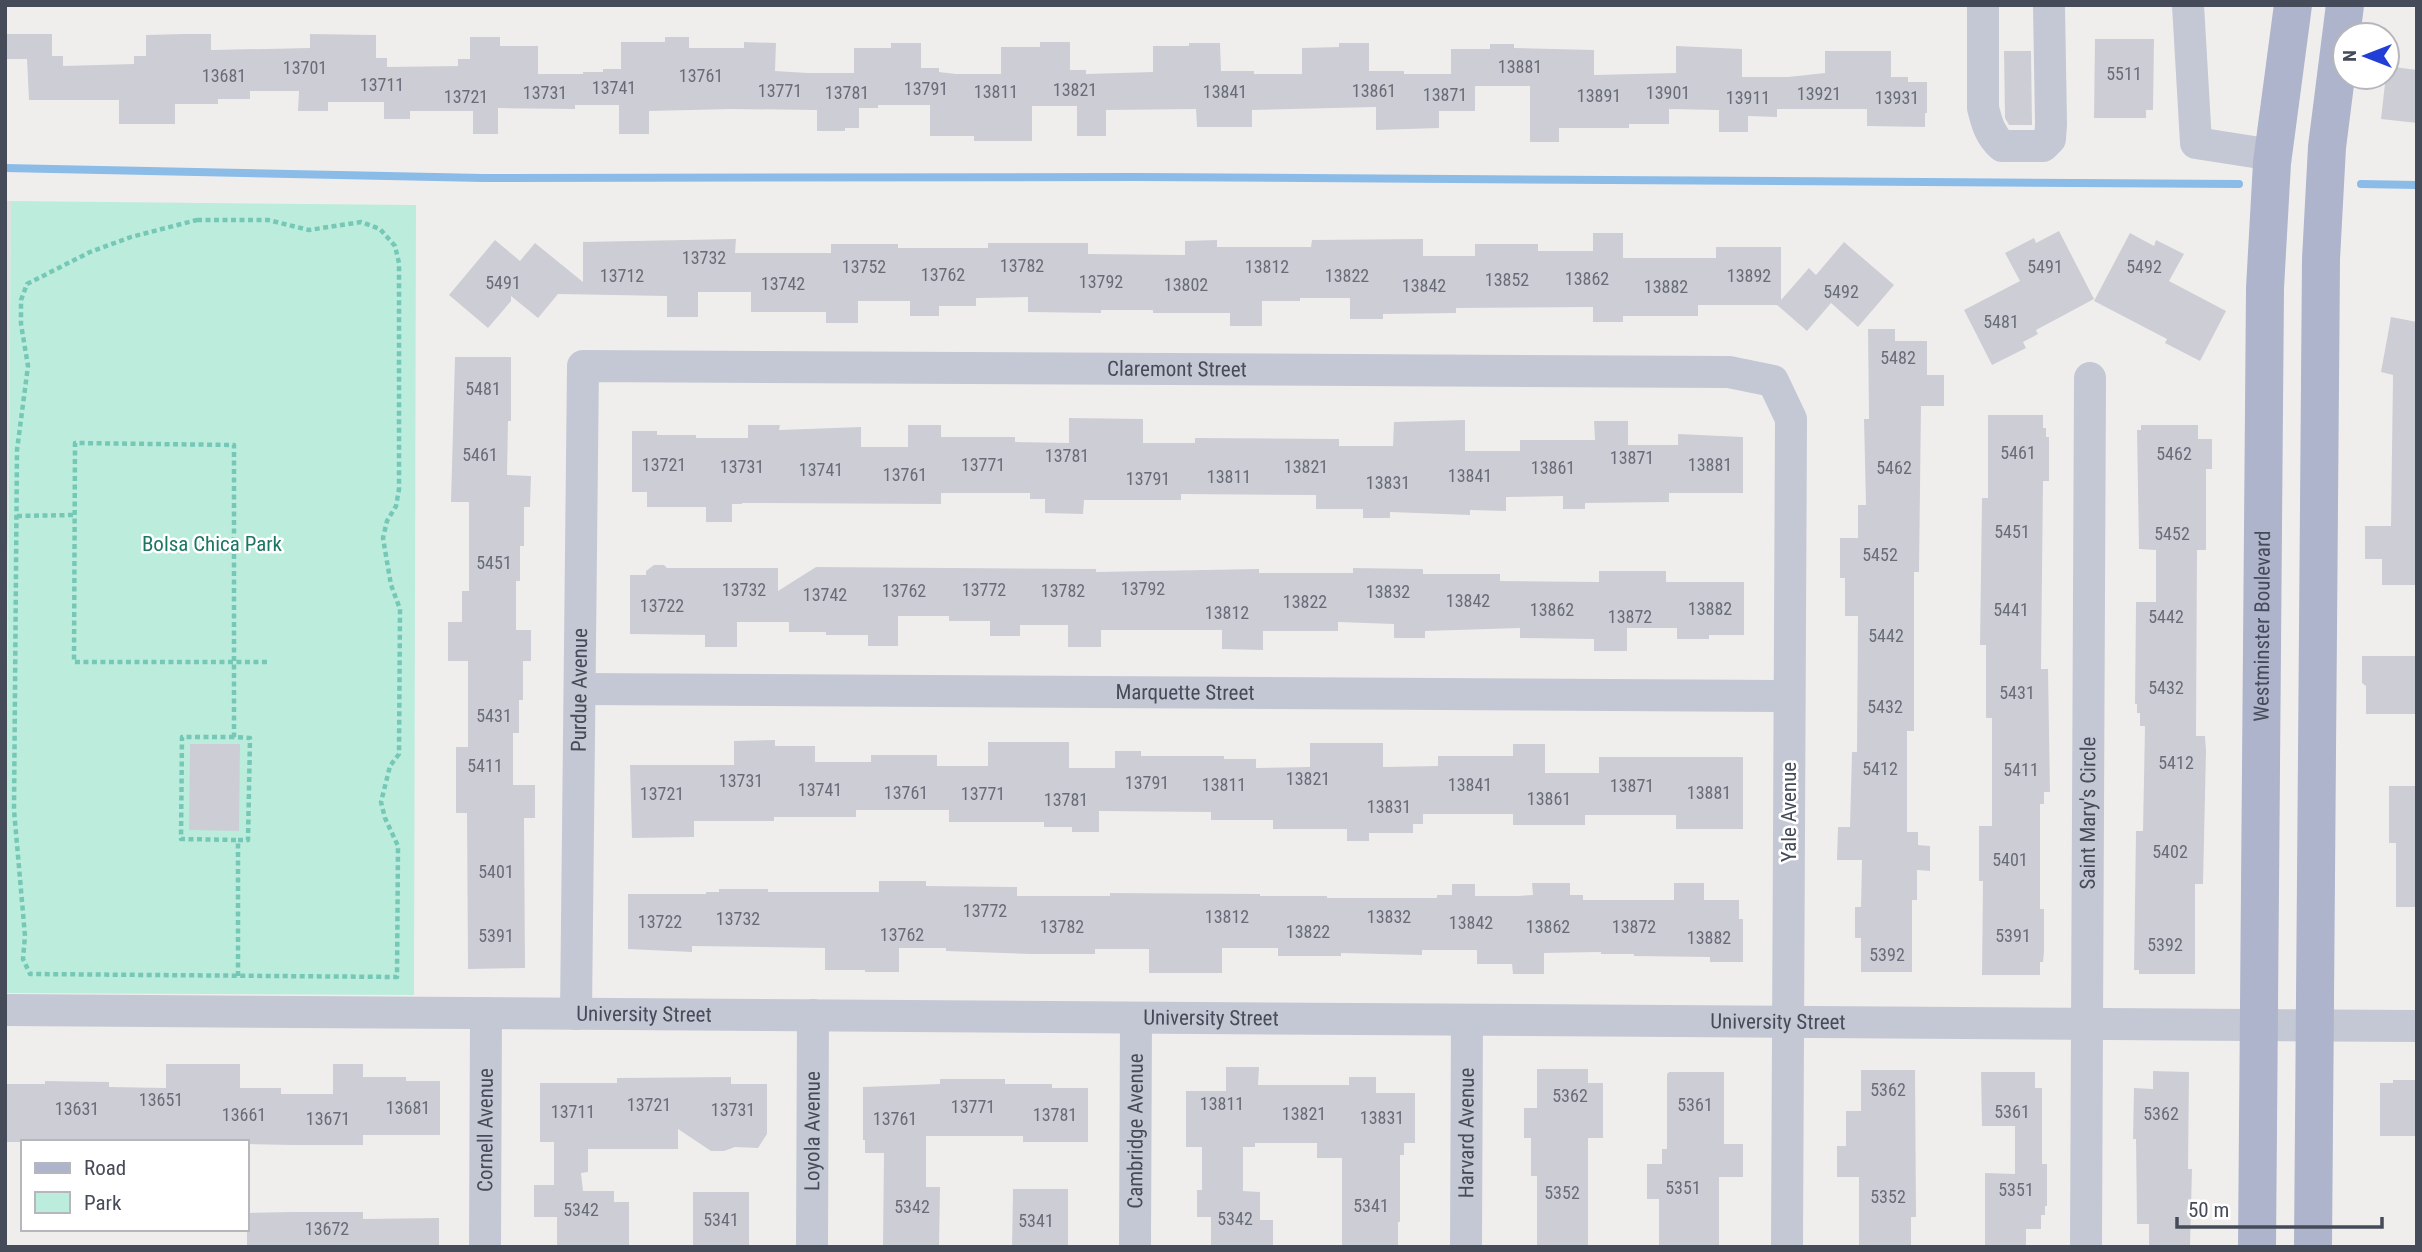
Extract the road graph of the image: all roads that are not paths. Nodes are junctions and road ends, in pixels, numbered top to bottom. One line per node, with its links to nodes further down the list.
1 (1983, 5): 2 (street)
2 (2049, 5)
3 (2188, 5): 6 (street)
4 (2293, 5): 6 (main road, Westminster Boulevard)
5 (2345, 5): 21 (main road)
6 (2273, 155): 20 (main road, Westminster Boulevard)
7 (583, 366): 9 (street, Claremont Street); 10 (street, Purdue Avenue)
8 (2090, 379): 19 (street, Saint Mary's Circle)
9 (1773, 381): 11 (street, Yale Avenue)
10 (581, 689): 11 (street, Marquette Street); 14 (street, Purdue Avenue)
11 (1789, 696): 18 (street, Yale Avenue)
12 (5, 1010): 13 (street, University Street)
13 (486, 1013): 14 (street, University Street); 23 (street, Cornell Avenue)
14 (576, 1014): 15 (street, University Street)
15 (813, 1015): 16 (street, University Street); 24 (street, Loyola Avenue)
16 (1136, 1018): 17 (street, University Street); 25 (street, Cambridge Avenue)
17 (1467, 1020): 18 (street, University Street); 26 (street, Harvard Avenue)
18 (1788, 1022): 19 (street, University Street); 27 (street, Yale Avenue)
19 (2088, 1024): 20 (street, University Street); 28 (street, Saint Mary's Circle)
20 (2257, 1025): 21 (street, University Street); 29 (main road, Westminster Boulevard)
21 (2315, 1025): 22 (street, University Street); 30 (main road)
22 (2417, 1026)
23 (485, 1247)
24 (812, 1247)
25 (1135, 1247)
26 (1466, 1247)
27 (1787, 1247)
28 (2086, 1247)
29 (2257, 1247)
30 (2313, 1247)

